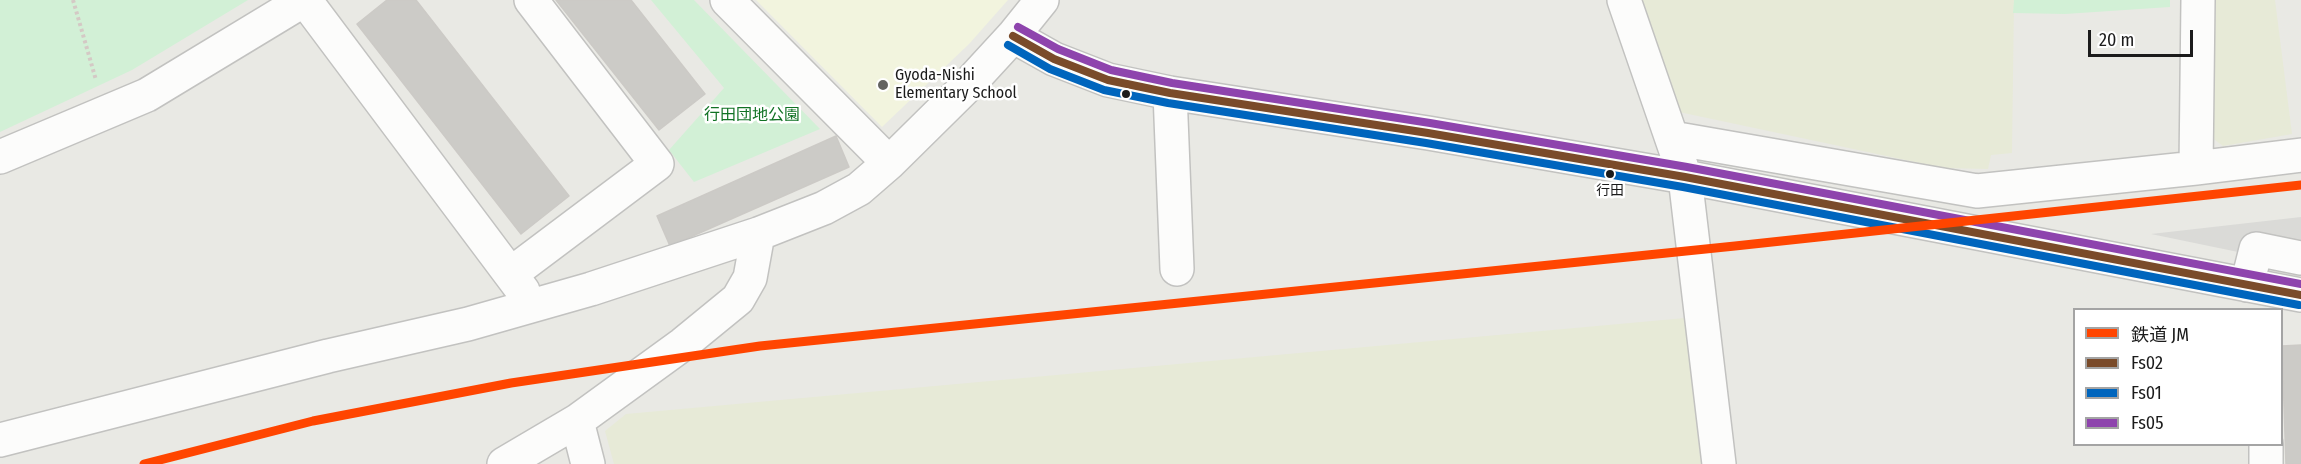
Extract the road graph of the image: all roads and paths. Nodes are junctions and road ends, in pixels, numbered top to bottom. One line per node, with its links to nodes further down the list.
1 (72, 0): 10 (path)
2 (304, 0): 10 (street); 20 (street)
3 (531, 0): 20 (street)
4 (727, 0): 14 (street)
5 (1042, 0): 8 (street)
6 (1624, 0): 11 (street)
7 (2198, 0): 15 (street)
8 (1014, 36): 9 (street); 14 (street)
9 (1170, 93): 16 (street); 19 (street)
10 (105, 114): 13 (street)
11 (1672, 138): 15 (street); 16 (street)
12 (2301, 155): 15 (street)
13 (0, 158)
14 (889, 163): 17 (street)
15 (2196, 168)
16 (1686, 177): 21 (street); 28 (street)
17 (758, 234): 22 (street); 23 (street)
18 (2301, 258): 21 (street)
19 (1178, 269)
20 (512, 273): 22 (street)
21 (2272, 295)
22 (532, 304): 24 (street)
23 (577, 421): 26 (street); 27 (street)
24 (0, 440)
25 (2266, 446): 29 (street)
26 (504, 464)
27 (588, 464)
28 (1719, 464)
29 (2266, 464)

